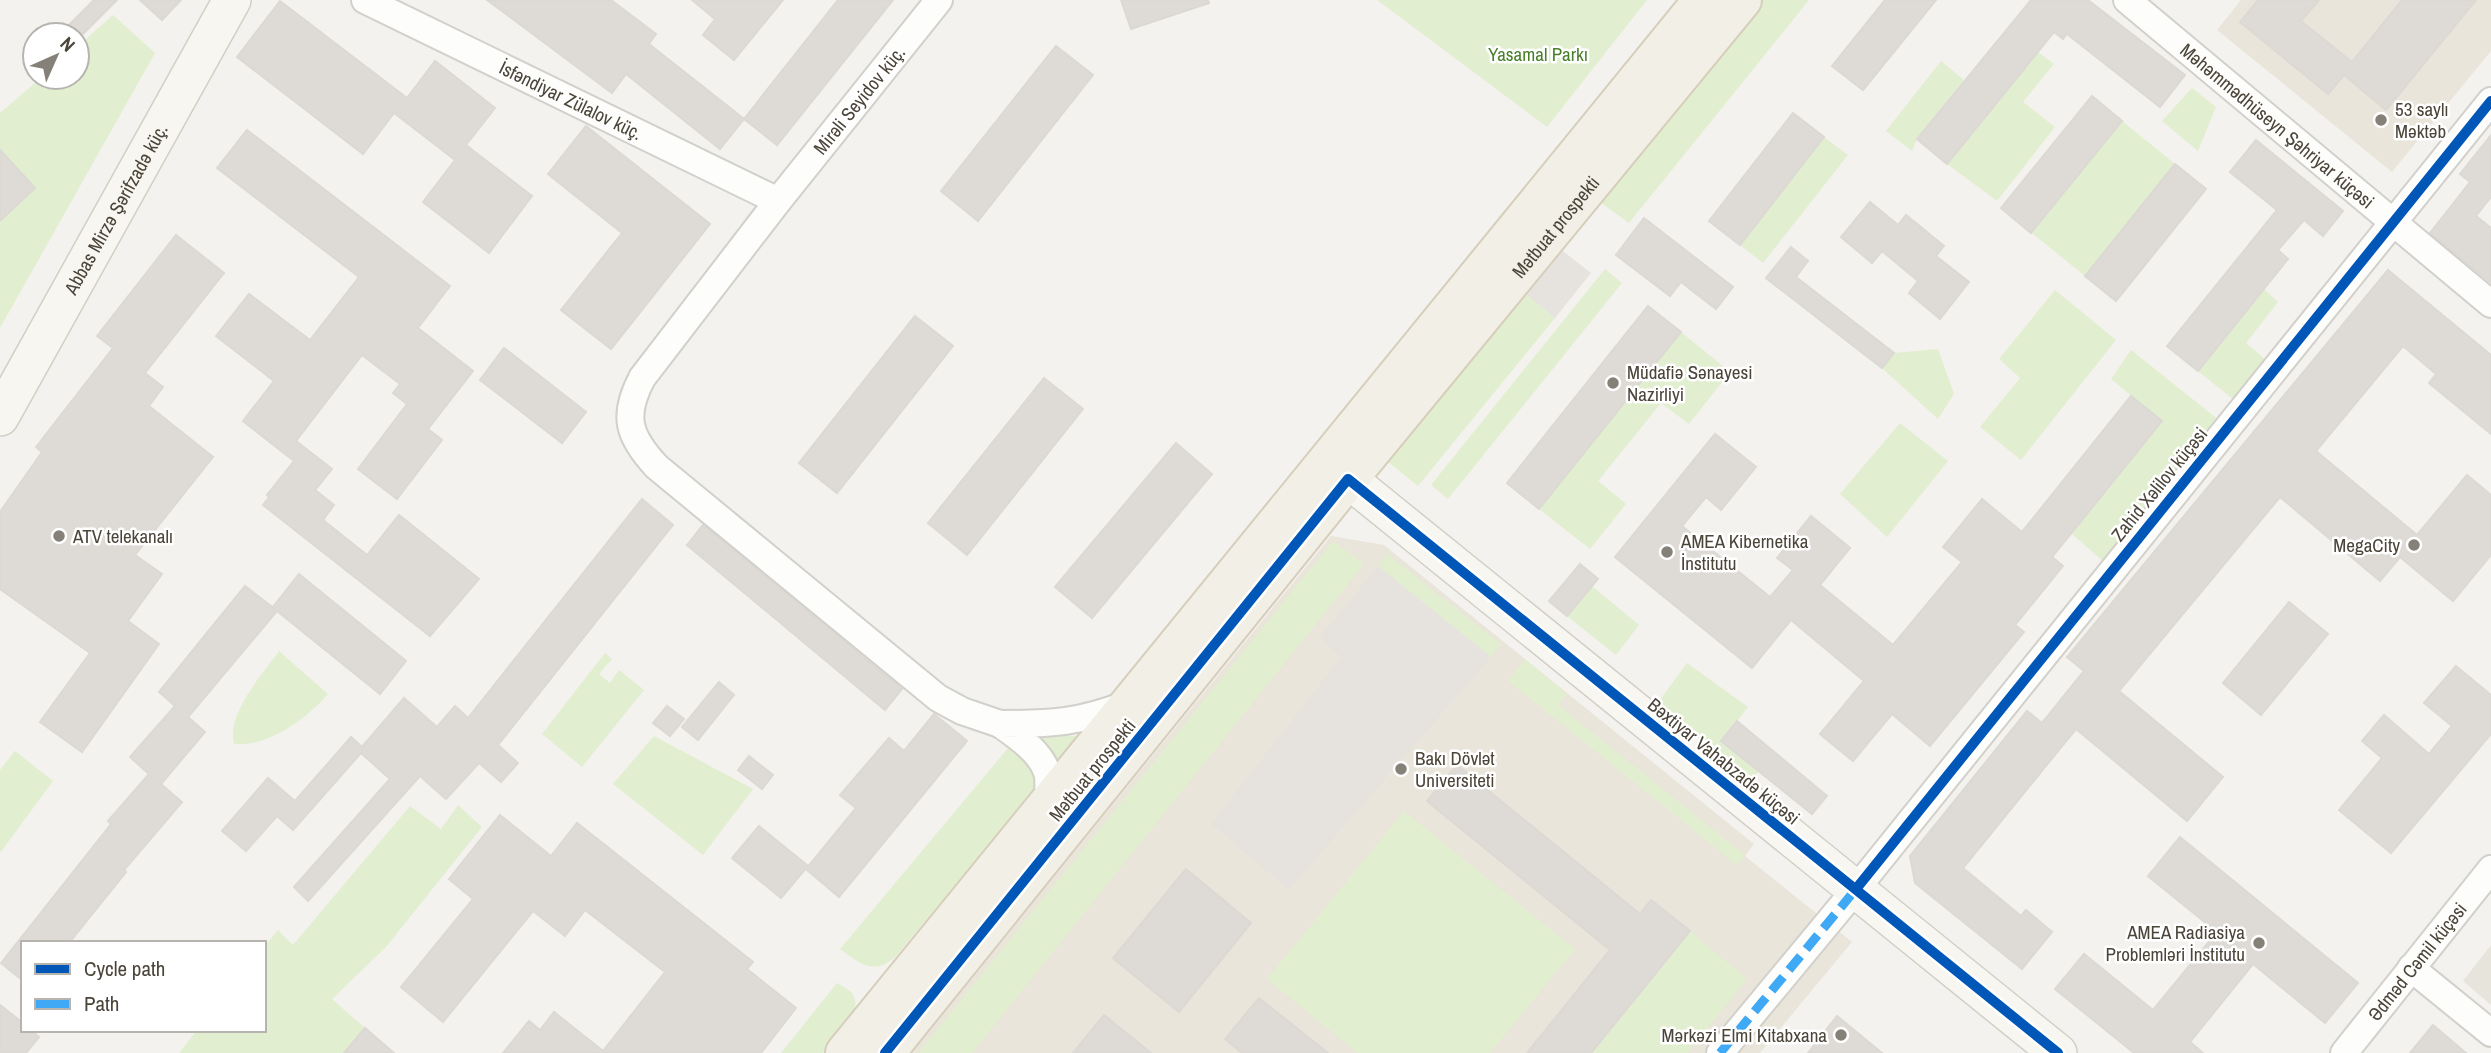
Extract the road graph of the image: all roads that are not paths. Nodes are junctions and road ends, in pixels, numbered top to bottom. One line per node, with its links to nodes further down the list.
1 (232, 0): 11 (street, Abbas Mirzə Şərifzadə küç.)
2 (365, 0): 8 (street, İsfəndiyar Zülalov küç.)
3 (939, 0): 8 (street, Mirəli Seyidov küç.)
4 (1703, 0): 12 (main road, Mətbuat prospekti)
5 (1742, 0): 12 (main road, Mətbuat prospekti)
6 (2127, 0): 9 (street, Məhəmmədhüseyn Şəhriyar küçəsi)
7 (2491, 101): 9 (street, Zahid Xəlilov küçəsi)
8 (778, 201): 14 (street, Mirəli Seyidov küç.)
9 (2393, 223): 10 (street, Məhəmmədhüseyn Şəhriyar küçəsi); 17 (street, Zahid Xəlilov küçəsi)
10 (2491, 304)
11 (0, 417)
12 (1342, 475): 13 (main road, Mətbuat prospekti); 17 (street, Bəxtiyar Vahabzadə küçəsi); 21 (main road, Mətbuat prospekti)
13 (1131, 702): 14 (street); 15 (main road, Mətbuat prospekti)
14 (1000, 724): 15 (street)
15 (1048, 804): 20 (main road, Mətbuat prospekti)
16 (2491, 869): 18 (street, Ədməd Cəmil küçəsi)
17 (1856, 889): 22 (street, Zahid Xəlilov küçəsi); 23 (street, Bəxtiyar Vahabzadə küçəsi)
18 (2411, 968): 19 (street); 24 (street, Ədməd Cəmil küçəsi)
19 (2491, 1033)
20 (845, 1053)
21 (885, 1053)
22 (1720, 1053)
23 (2058, 1053)
24 (2344, 1053)

